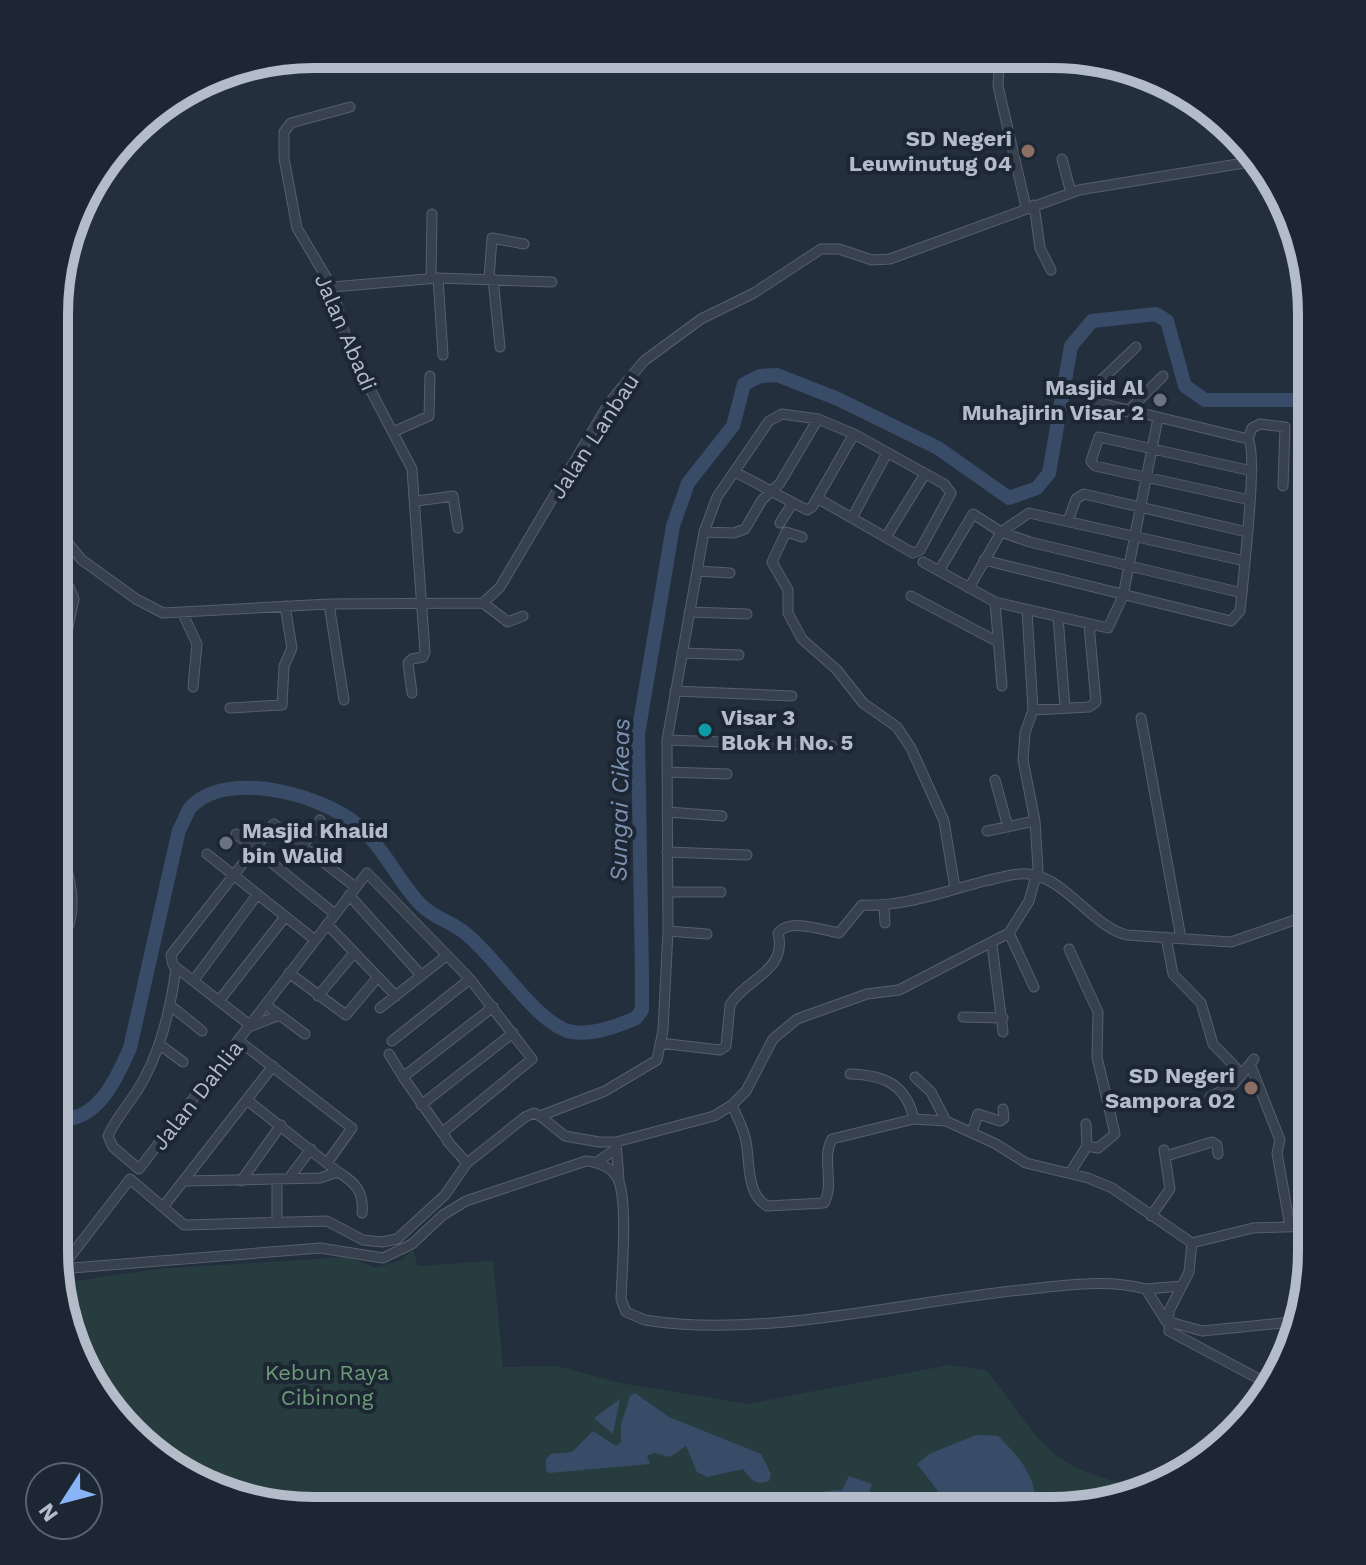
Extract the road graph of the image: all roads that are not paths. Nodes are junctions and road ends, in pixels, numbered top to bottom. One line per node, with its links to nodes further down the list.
1 (1000, 68): 6 (street)
2 (350, 107): 13 (street, Jalan Abadi)
3 (1062, 159): 5 (street)
4 (1246, 163): 5 (street, Jalan Lanbau)
5 (1071, 193): 6 (street, Jalan Lanbau)
6 (1030, 206): 9 (street); 63 (street, Jalan Lanbau)
7 (432, 214): 10 (street)
8 (524, 244): 11 (street)
9 (1051, 270)
10 (434, 278): 11 (street); 13 (street); 16 (street)
11 (491, 278): 12 (street); 14 (street)
12 (552, 282)
13 (332, 287): 22 (street, Jalan Abadi)
14 (500, 347)
15 (1136, 347): 19 (street)
16 (443, 355)
17 (430, 376): 22 (street)
18 (1163, 376): 19 (street)
19 (1127, 412): 20 (street)
20 (1158, 418): 24 (street); 25 (street)
21 (818, 419): 23 (street); 28 (street); 32 (street)
22 (393, 432): 35 (street, Jalan Abadi)
23 (854, 434): 26 (street); 33 (street)
24 (1248, 439): 27 (street); 31 (street)
25 (1151, 448): 27 (street); 30 (street); 30 (street)
26 (887, 453): 29 (street); 38 (street)
27 (1252, 471): 34 (street)
28 (735, 472): 32 (street); 42 (street)
29 (925, 474): 47 (street); 47 (street)
30 (1145, 477): 34 (street); 37 (street)
31 (1283, 486)
32 (771, 492): 36 (street); 42 (street)
33 (817, 498): 36 (street); 38 (street)
34 (1250, 500): 44 (street)
35 (417, 501): 41 (street); 61 (street, Jalan Abadi)
36 (792, 504): 40 (street)
37 (1141, 507): 39 (street); 44 (street); 45 (street)
38 (852, 518): 47 (street)
39 (1068, 521): 43 (street); 45 (street)
40 (780, 523)
41 (458, 528)
42 (704, 532): 53 (street)
43 (1001, 532): 49 (street); 52 (street); 54 (street)
44 (1247, 532): 50 (street)
45 (1136, 536): 50 (street); 52 (street)
46 (802, 537): 107 (street)
47 (886, 537)
48 (68, 543): 68 (street)
49 (984, 560): 57 (street); 60 (street)
50 (1245, 561): 58 (street)
51 (923, 562): 54 (street)
52 (1128, 566): 58 (street); 60 (street)
53 (697, 571): 55 (street); 67 (street)
54 (939, 571): 57 (street)
55 (730, 573)
56 (68, 588): 72 (street)
57 (969, 588): 62 (street)
58 (1242, 593): 60 (street)
59 (911, 596): 74 (street)
60 (1123, 596): 73 (street)
61 (421, 602): 63 (street); 64 (street); 80 (street, Jalan Abadi)
62 (995, 602): 66 (street); 74 (street)
63 (483, 603): 70 (street)
64 (329, 604): 65 (street); 82 (street)
65 (285, 606): 68 (street); 83 (street)
66 (1027, 611): 71 (street); 85 (street)
67 (689, 612): 69 (street); 75 (street)
68 (183, 614): 78 (street)
69 (747, 614)
70 (523, 616)
71 (1058, 617): 73 (street); 84 (street)
72 (68, 621)
73 (1089, 625): 84 (street)
74 (998, 642): 77 (street)
75 (682, 653): 76 (street); 79 (street)
76 (739, 655)
77 (1002, 686)
78 (193, 687)
79 (675, 691): 81 (street); 87 (street)
80 (412, 693)
81 (792, 696)
82 (344, 700)
83 (230, 708)
84 (1065, 708): 85 (street)
85 (1033, 710): 95 (street)
86 (1141, 718): 124 (street)
87 (667, 740): 88 (street); 89 (street)
88 (832, 746)
89 (667, 772): 90 (street); 92 (street)
90 (727, 774)
91 (995, 780): 96 (street)
92 (667, 812): 93 (street); 101 (street)
93 (722, 816)
94 (320, 820): 99 (street)
95 (1035, 821): 96 (street); 106 (street)
96 (1008, 827): 97 (street)
97 (987, 831)
98 (236, 834): 100 (street)
99 (303, 846): 100 (street); 108 (street)
100 (253, 848): 105 (street); 114 (street)
101 (667, 852): 103 (street); 109 (street)
102 (207, 854): 105 (street)
103 (747, 855)
104 (69, 869): 113 (street)
105 (233, 875): 111 (street); 130 (street, Jalan Dahlia)
106 (1038, 875): 107 (street); 121 (street); 123 (street)
107 (955, 888): 112 (street)
108 (352, 890): 114 (street, Jalan Dahlia); 129 (street, Jalan Dahlia); 132 (street)
109 (668, 892): 110 (street); 120 (street)
110 (721, 892)
111 (257, 895): 115 (street); 135 (street)
112 (884, 906): 118 (street); 154 (street)
113 (70, 907): 117 (street)
114 (335, 914): 119 (street, Jalan Dahlia)
115 (285, 917): 125 (street); 139 (street)
116 (1297, 919): 124 (street)
117 (69, 921)
118 (885, 923)
119 (327, 924): 125 (street, Jalan Dahlia); 128 (street)
120 (668, 931): 122 (street); 154 (street)
121 (1009, 933): 126 (street); 136 (street)
122 (707, 934)
123 (1166, 937): 124 (street); 160 (street)
124 (1181, 938)
125 (315, 940): 131 (street, Jalan Dahlia)
126 (992, 945): 146 (street); 166 (street)
127 (1069, 949): 176 (street)
128 (354, 953): 133 (street); 137 (street)
129 (445, 957): 132 (street); 134 (street)
130 (176, 968): 135 (street); 141 (street, Jalan Dahlia)
131 (289, 973): 137 (street); 140 (street, Jalan Dahlia)
132 (421, 975): 138 (street)
133 (378, 977): 137 (street); 138 (street)
134 (470, 979): 142 (street); 153 (street)
135 (194, 980): 139 (street)
136 (1034, 987)
137 (318, 996)
138 (396, 996): 143 (street)
139 (219, 1001): 147 (street)
140 (266, 1005): 144 (street); 147 (street, Jalan Dahlia)
141 (171, 1006): 148 (street); 155 (street, Jalan Dahlia)
142 (493, 1007): 150 (street); 161 (street)
143 (380, 1008)
144 (280, 1015): 147 (street); 151 (street)
145 (963, 1017): 146 (street)
146 (1003, 1018): 149 (street)
147 (251, 1026): 152 (street, Jalan Dahlia)
148 (202, 1031)
149 (1003, 1032)
150 (513, 1033): 165 (street); 173 (street)
151 (305, 1034)
152 (239, 1041): 158 (street); 182 (street, Jalan Dahlia)
153 (392, 1041)
154 (660, 1043): 168 (street)
155 (159, 1044): 157 (street); 182 (street, Jalan Dahlia)
156 (389, 1054): 161 (street)
157 (183, 1062)
158 (273, 1066): 164 (street); 180 (street)
159 (850, 1074): 169 (street)
160 (1242, 1074): 163 (street); 195 (street)
161 (403, 1077): 165 (street)
162 (915, 1077): 170 (street)
163 (1210, 1097)
164 (247, 1100): 172 (street); 188 (street)
165 (421, 1105): 173 (street)
166 (732, 1105): 169 (street); 175 (street)
167 (1003, 1109): 174 (street)
168 (540, 1116): 175 (street); 181 (street)
169 (914, 1119): 170 (street)
170 (946, 1121): 174 (street)
171 (1086, 1124): 176 (street)
172 (281, 1125): 177 (street); 189 (street)
173 (446, 1131): 181 (street)
174 (972, 1132): 184 (street)
175 (616, 1146): 179 (street); 190 (street)
176 (1087, 1146): 184 (street)
177 (311, 1149): 180 (street); 185 (street)
178 (1218, 1154): 193 (street)
179 (597, 1162): 190 (street); 199 (street)
180 (327, 1163): 183 (street)
181 (467, 1163): 194 (street)
182 (139, 1169): 186 (street)
183 (338, 1172): 185 (street); 192 (street)
184 (1070, 1173): 193 (street)
185 (289, 1178): 187 (street)
186 (130, 1179): 191 (street); 198 (street)
187 (277, 1179): 189 (street); 194 (street)
188 (186, 1181): 189 (street); 191 (street)
189 (241, 1181)
190 (619, 1181): 201 (street)
191 (163, 1207): 194 (street)
192 (362, 1213)
193 (1151, 1216): 197 (street)
194 (277, 1222)
195 (1290, 1226): 196 (street); 197 (street)
196 (1297, 1226)
197 (1192, 1243): 200 (street)
198 (69, 1258)
199 (69, 1269)
200 (1182, 1286): 201 (street); 202 (street)
201 (1146, 1289): 202 (street)
202 (1166, 1321): 203 (street); 204 (street)
203 (1287, 1323)
204 (1261, 1380)

